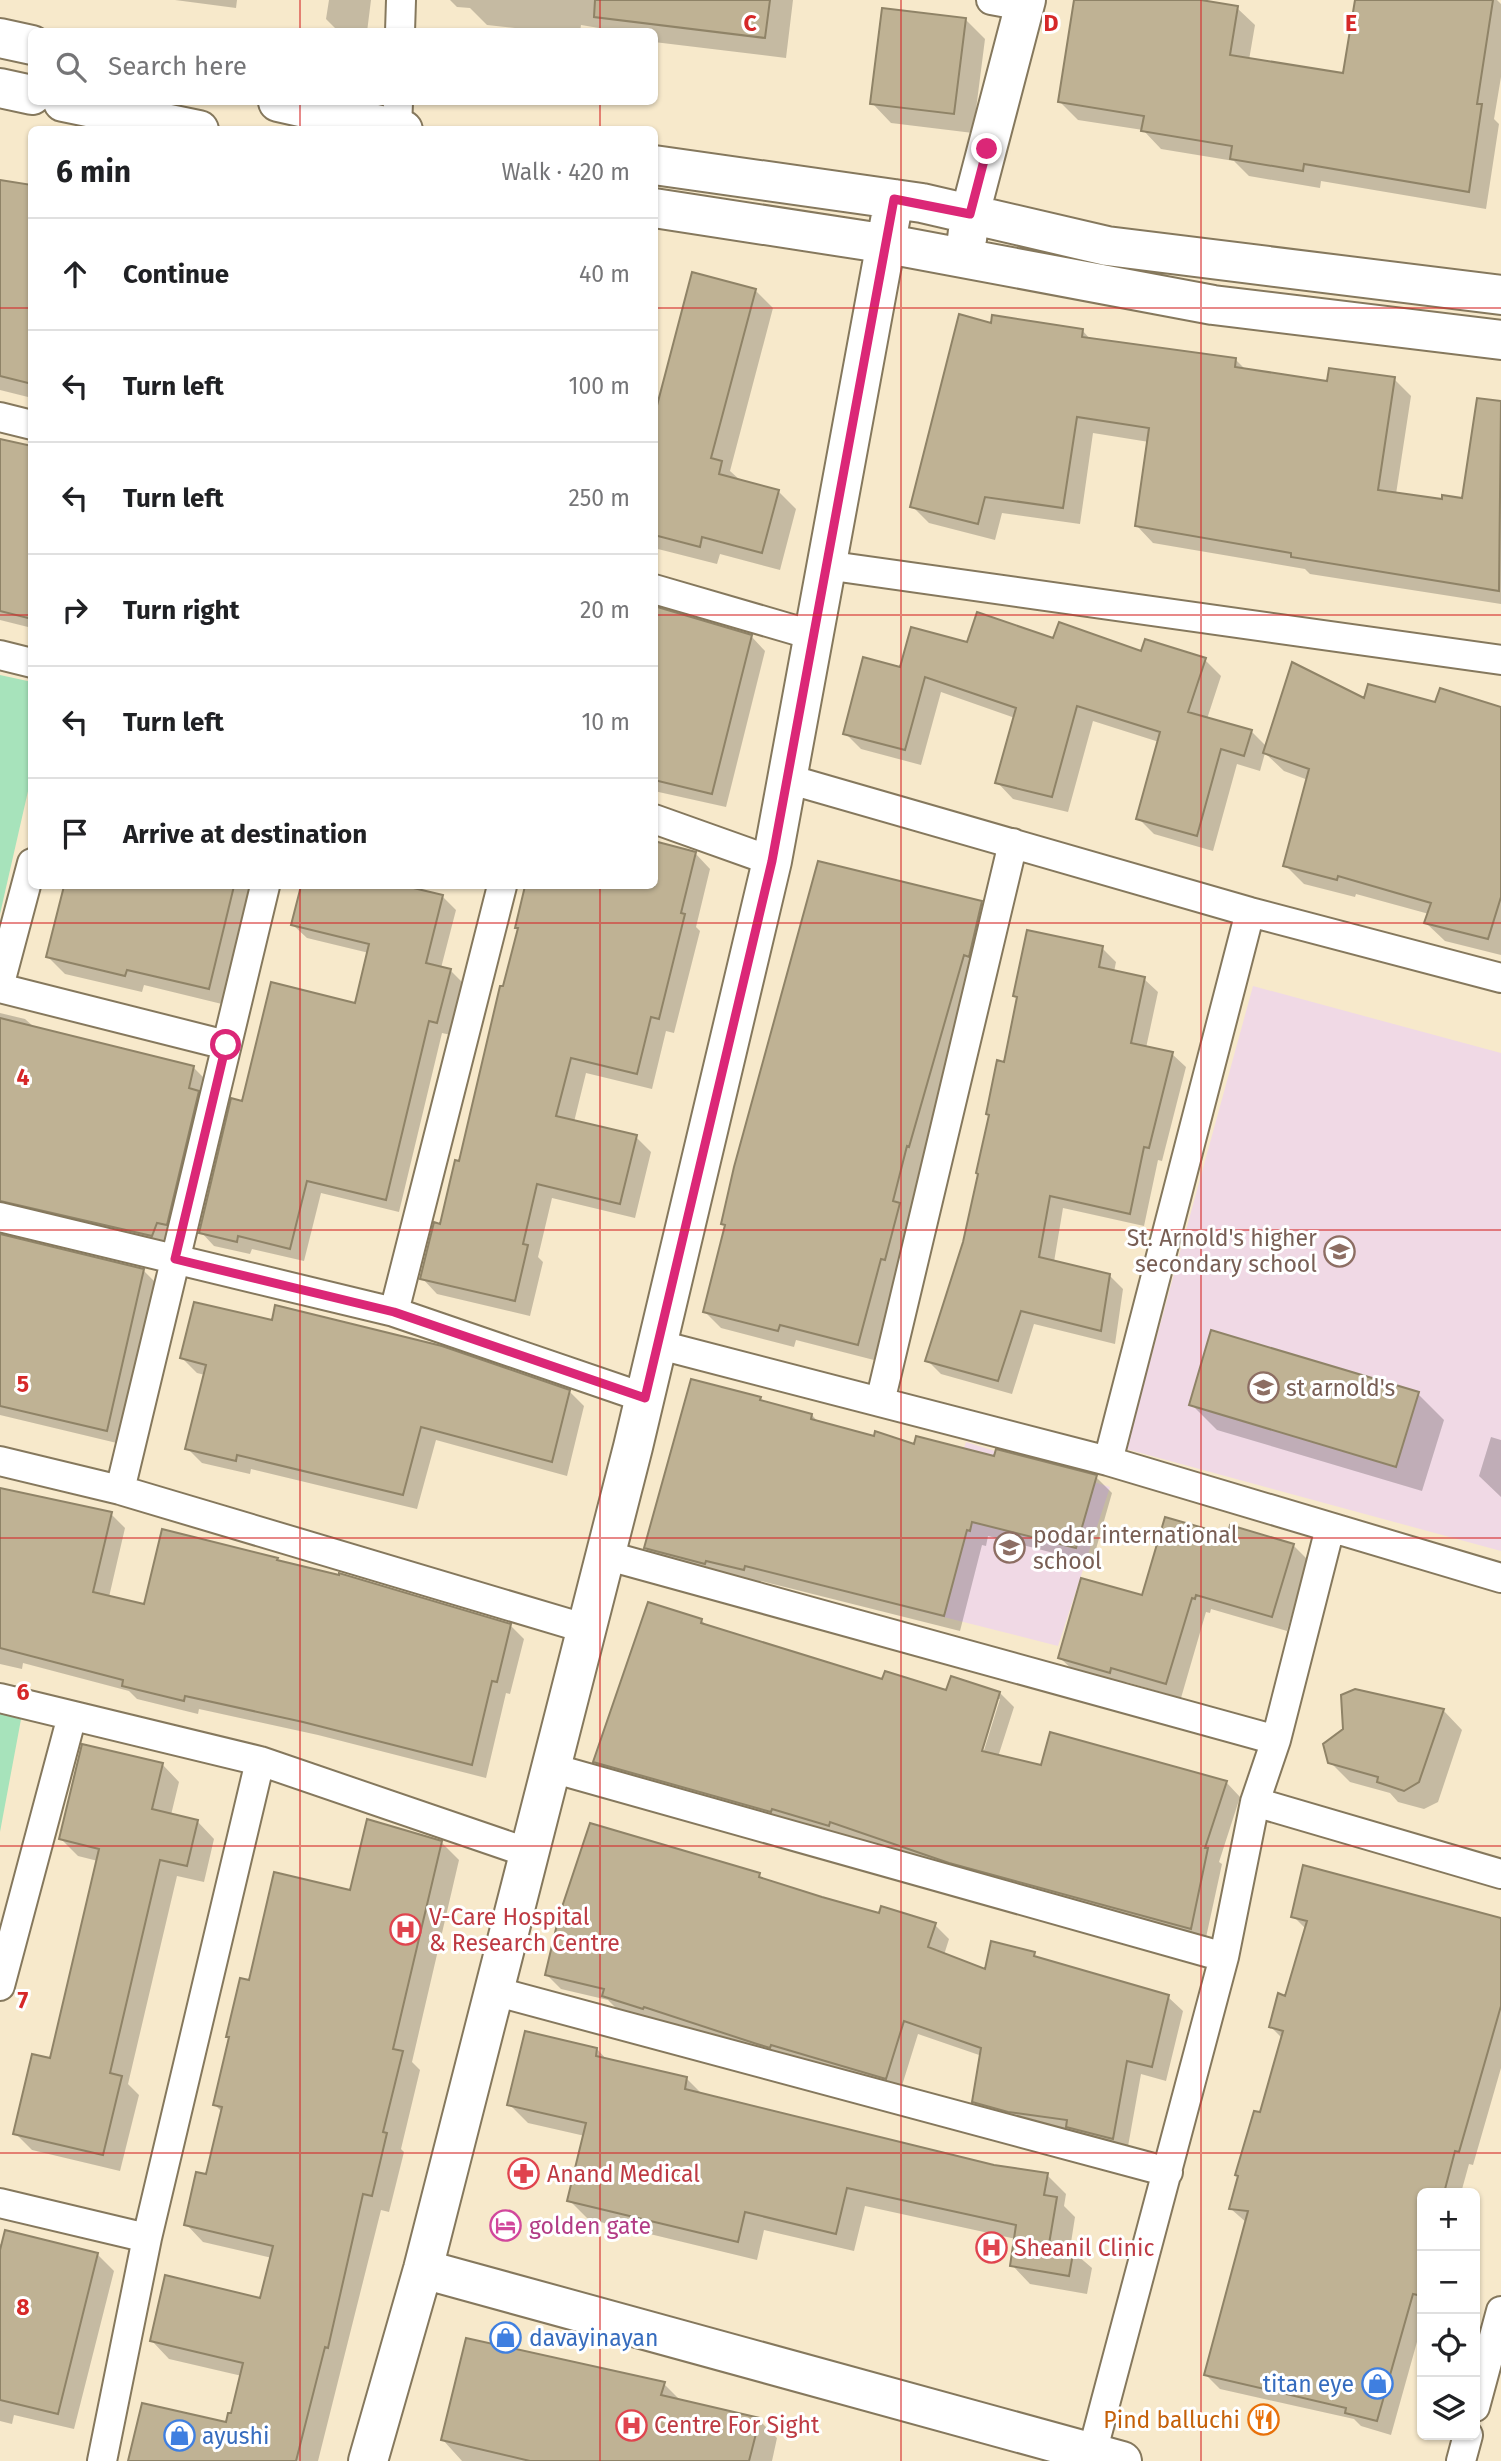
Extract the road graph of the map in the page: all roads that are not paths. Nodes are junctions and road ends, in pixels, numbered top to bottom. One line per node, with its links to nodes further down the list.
1 (401, 0): 3 (street)
2 (1014, 2): 17 (street)
3 (400, 28)
4 (0, 38): 5 (street)
5 (28, 44)
6 (0, 88): 7 (street)
7 (28, 94)
8 (78, 105): 11 (street)
9 (291, 105): 12 (street)
10 (398, 105): 13 (street)
11 (180, 126)
12 (384, 126)
13 (397, 126)
14 (658, 166): 15 (street)
15 (894, 199): 17 (street); 18 (street)
16 (658, 209): 18 (street)
17 (970, 214): 19 (street); 20 (street)
18 (888, 244): 19 (street); 24 (street)
19 (965, 258): 21 (street)
20 (1501, 295)
21 (1501, 340)
22 (0, 417): 23 (street)
23 (28, 424)
24 (825, 565): 26 (street); 28 (street)
25 (658, 590): 26 (street)
26 (812, 635): 30 (street)
27 (0, 655): 29 (street)
28 (1501, 660)
29 (28, 662)
30 (788, 779): 32 (street); 33 (street)
31 (658, 820): 33 (street)
32 (1013, 843): 37 (street); 46 (street)
33 (772, 861): 44 (street)
34 (28, 878): 39 (street)
35 (264, 889): 40 (street)
36 (501, 889): 43 (street)
37 (1250, 912): 38 (street); 48 (street)
38 (1501, 978)
39 (0, 986): 40 (street)
40 (226, 1045): 42 (street)
41 (0, 1217): 42 (street)
42 (175, 1259): 43 (street); 49 (street)
43 (394, 1312): 45 (street)
44 (656, 1344): 45 (street); 46 (street)
45 (645, 1398): 51 (street)
46 (880, 1402): 48 (street)
47 (0, 1461): 49 (street)
48 (1108, 1461): 50 (street)
49 (120, 1490): 53 (street)
50 (1330, 1528): 52 (street); 56 (street)
51 (605, 1555): 53 (street); 56 (street)
52 (1501, 1578)
53 (587, 1629): 58 (street)
54 (0, 1698): 55 (street)
55 (72, 1716): 57 (street); 63 (street)
56 (1276, 1740): 59 (street)
57 (260, 1761): 60 (street); 67 (street)
58 (552, 1768): 60 (street); 62 (street)
59 (1255, 1802): 61 (street); 62 (street)
60 (529, 1853): 64 (street)
61 (1501, 1874)
62 (1224, 1957): 65 (street)
63 (2, 1972)
64 (494, 1991): 65 (street); 68 (street)
65 (1168, 2172): 72 (street)
66 (0, 2203): 67 (street)
67 (147, 2238): 73 (street)
68 (423, 2269): 72 (street); 74 (street)
69 (1501, 2311): 70 (street)
70 (1480, 2389)
71 (1467, 2440): 75 (street)
72 (1107, 2457)
73 (102, 2461)
74 (369, 2461)
75 (1461, 2461)

